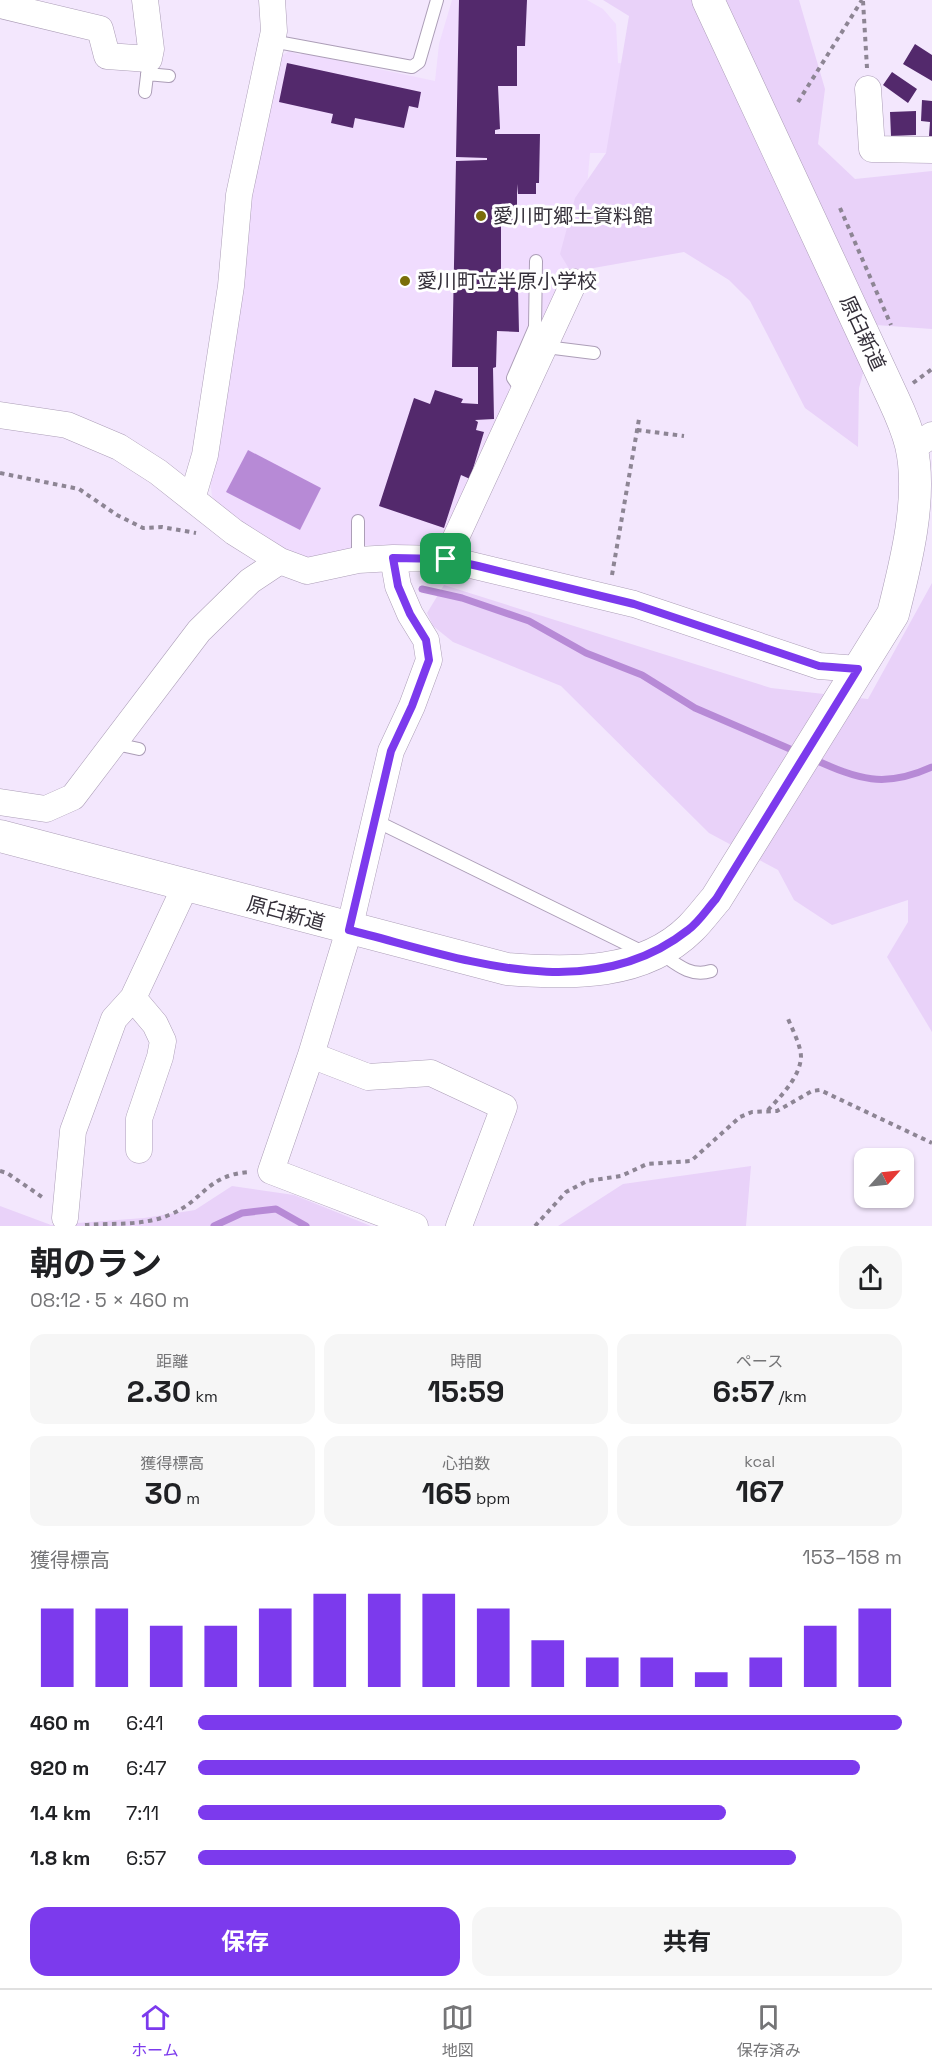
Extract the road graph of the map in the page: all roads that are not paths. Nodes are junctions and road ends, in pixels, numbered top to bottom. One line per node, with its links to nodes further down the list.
1 (146, 0): 8 (street)
2 (272, 0): 7 (street)
3 (437, 0): 7 (lane)
4 (708, 0): 19 (street, 原臼新道)
5 (0, 5): 6 (street)
6 (43, 7): 8 (street)
7 (272, 41): 20 (street)
8 (148, 66): 9 (lane); 11 (lane)
9 (170, 76)
10 (868, 89): 12 (street)
11 (145, 92)
12 (932, 150)
13 (536, 261): 17 (lane)
14 (574, 282): 15 (street)
15 (546, 347): 16 (lane); 17 (street)
16 (594, 353)
17 (524, 394): 23 (street)
18 (0, 415): 20 (street)
19 (922, 442): 26 (street, 原臼新道)
20 (192, 499): 25 (street)
21 (358, 520): 24 (lane)
22 (393, 558): 23 (street); 24 (street); 28 (street)
23 (446, 559): 26 (street)
24 (358, 560): 25 (street)
25 (280, 561): 27 (street)
26 (856, 673): 32 (street, 原臼新道)
27 (0, 802)
28 (374, 819): 31 (street); 32 (lane)
29 (0, 836): 30 (street, 原臼新道)
30 (185, 887): 31 (street, 原臼新道); 34 (street)
31 (349, 930): 32 (street, 原臼新道); 35 (street)
32 (653, 953): 33 (lane)
33 (711, 971)
34 (133, 998): 36 (street); 37 (street)
35 (311, 1055): 38 (street); 39 (street)
36 (139, 1150)
37 (65, 1218)
38 (415, 1226)
39 (459, 1226)

